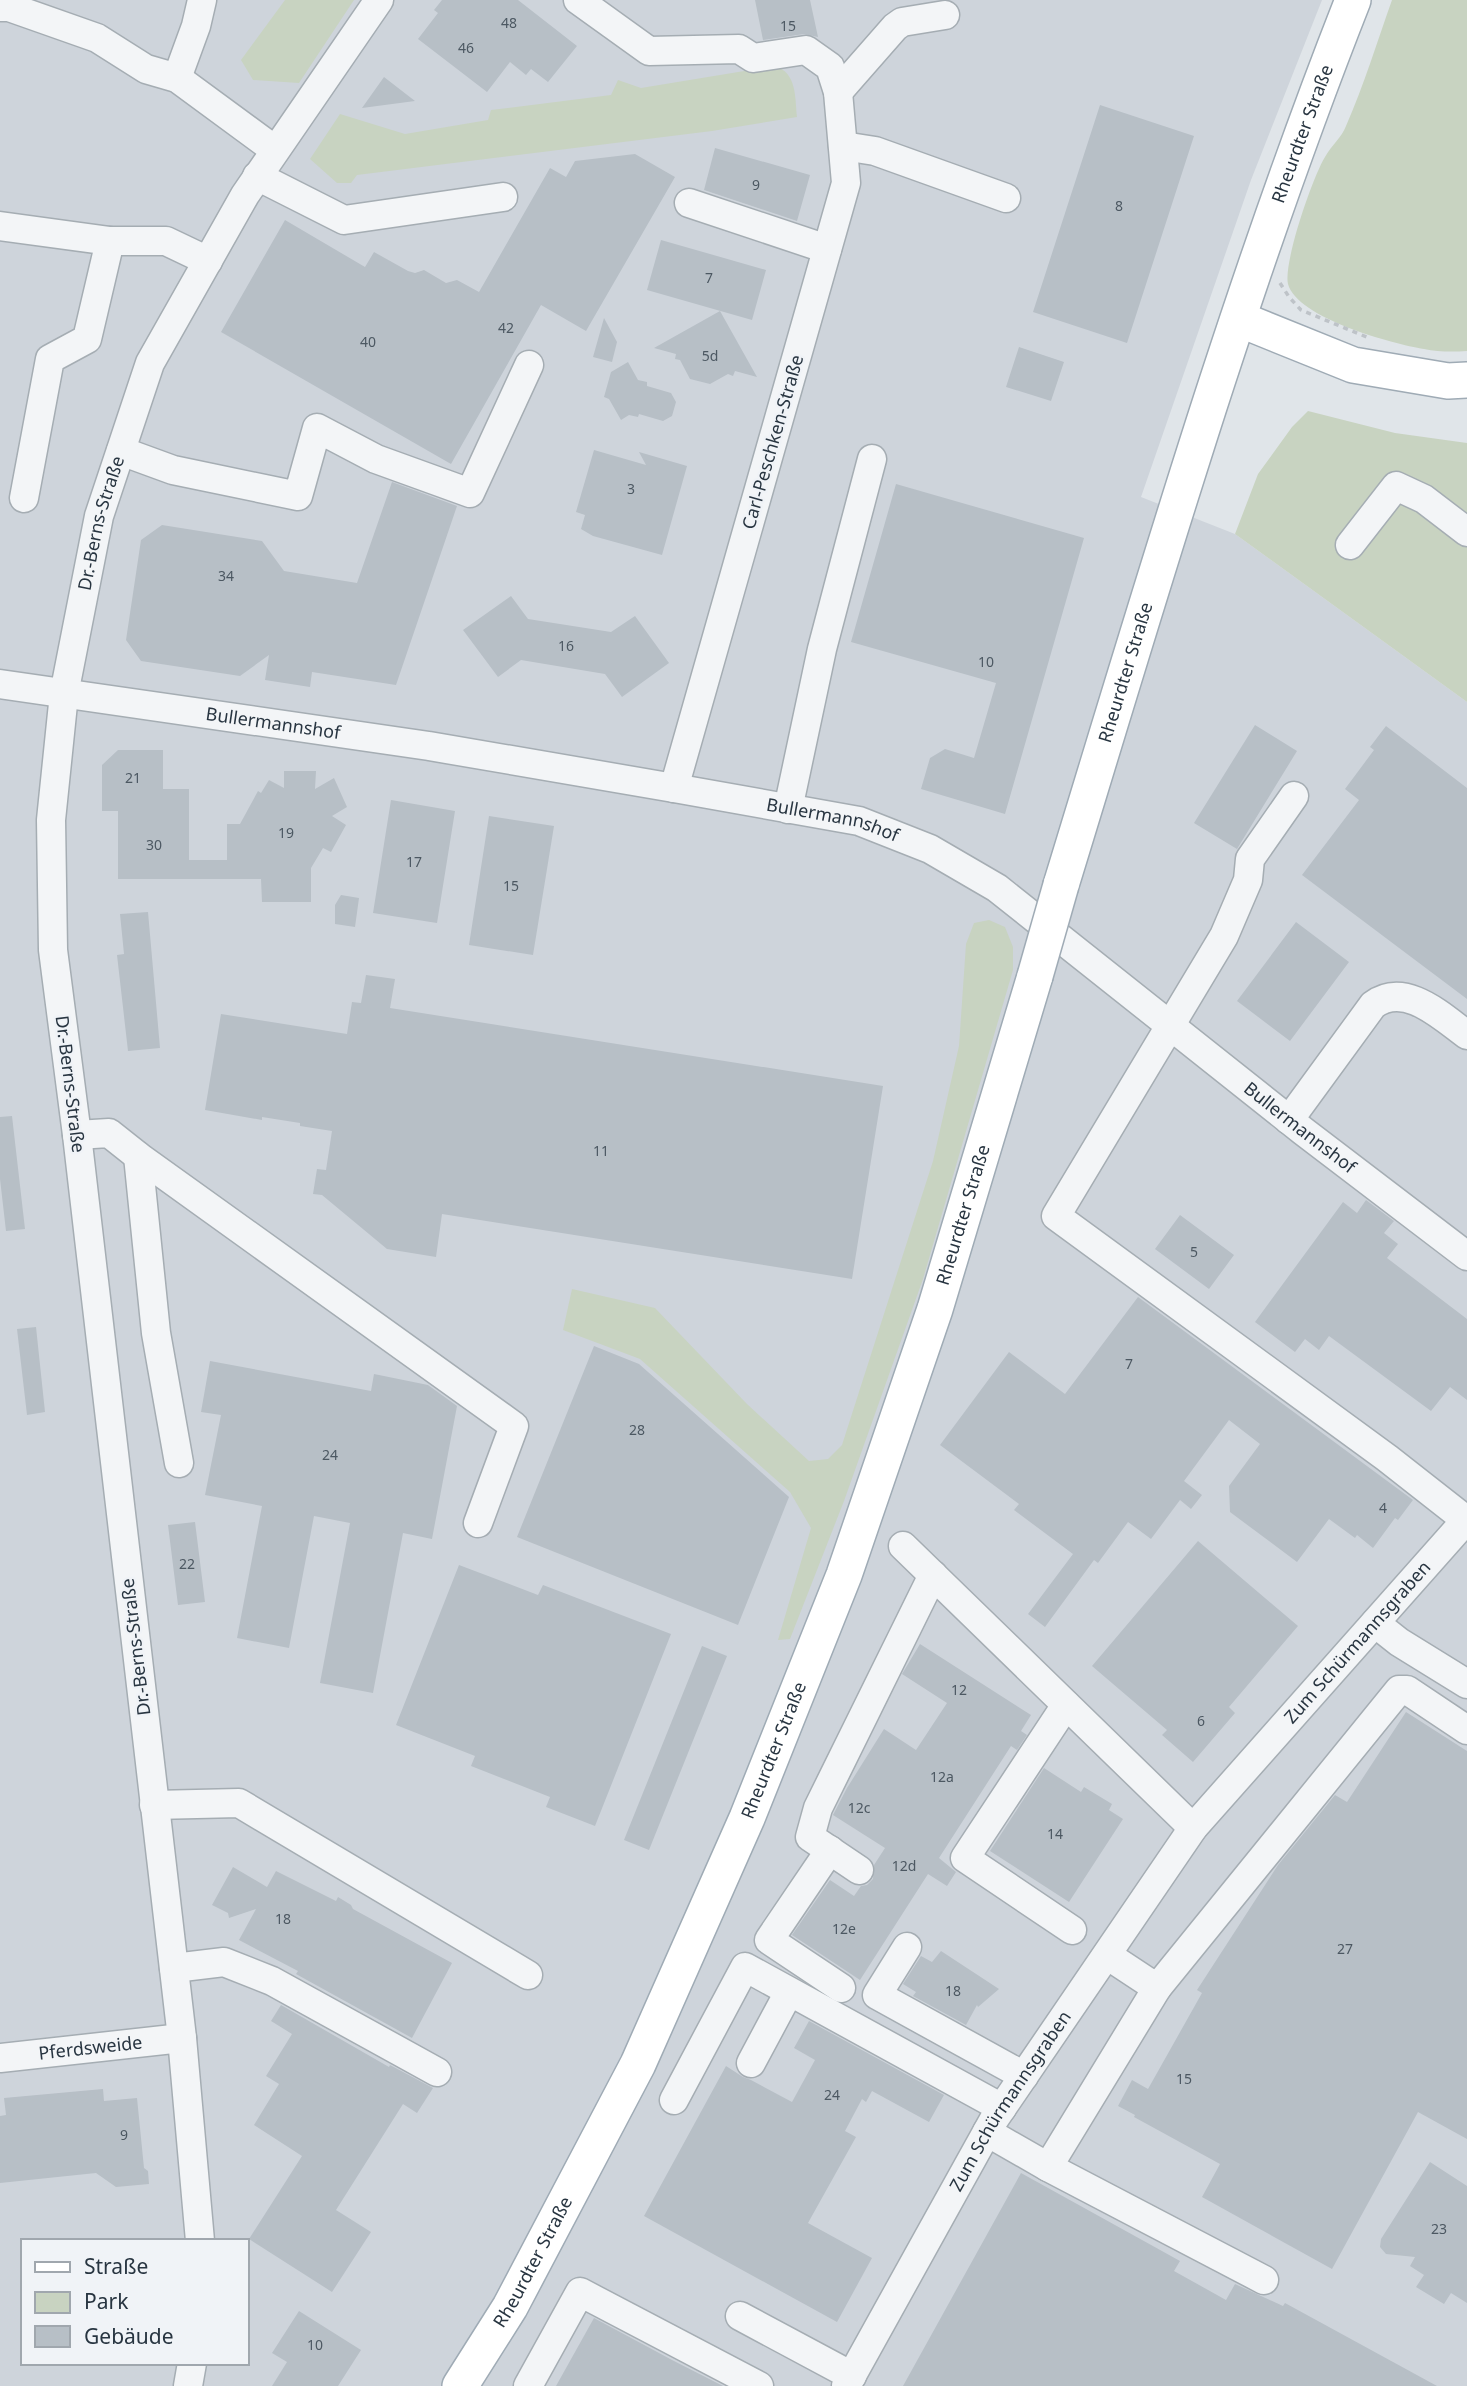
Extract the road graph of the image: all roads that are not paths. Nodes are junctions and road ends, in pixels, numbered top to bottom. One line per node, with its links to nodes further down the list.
1 (202, 0): 7 (street)
2 (379, 0): 10 (street, Dr.-Berns-Straße)
3 (578, 0): 8 (street)
4 (1353, 0): 19 (main road, Rheurdter Straße)
5 (0, 7): 7 (street)
6 (945, 15): 8 (street)
7 (177, 78): 10 (street)
8 (838, 92): 9 (street, Carl-Peschken-Straße)
9 (843, 146): 13 (street); 17 (street, Carl-Peschken-Straße)
10 (275, 150): 11 (street, Dr.-Berns-Straße)
11 (257, 176): 12 (street); 18 (street, Dr.-Berns-Straße)
12 (503, 197)
13 (1006, 198)
14 (689, 203): 17 (street)
15 (0, 226): 16 (street)
16 (110, 240): 18 (street); 24 (street)
17 (827, 249): 29 (street, Carl-Peschken-Straße)
18 (208, 261): 22 (street, Dr.-Berns-Straße)
19 (1239, 319): 21 (main road); 74 (main road, Rheurdter Straße, bridge)
20 (529, 365): 22 (street)
21 (1467, 380)
22 (121, 450): 28 (street, Dr.-Berns-Straße)
23 (872, 459): 31 (street)
24 (24, 498)
25 (1467, 532): 26 (street)
26 (1350, 545)
27 (0, 684): 28 (street)
28 (64, 694): 29 (street, Bullermannshof); 35 (street, Dr.-Berns-Straße)
29 (674, 788): 31 (street, Bullermannshof)
30 (1294, 796): 32 (street)
31 (788, 809): 32 (street, Bullermannshof)
32 (1169, 1025): 34 (street, Bullermannshof); 39 (street)
33 (1467, 1035): 34 (street)
34 (1289, 1120): 37 (street, Bullermannshof)
35 (77, 1135): 36 (street); 47 (street, Dr.-Berns-Straße)
36 (138, 1156): 38 (street); 40 (street)
37 (1467, 1256)
38 (179, 1463)
39 (1466, 1519): 43 (street, Zum Schürmannsgraben)
40 (478, 1523)
41 (903, 1546): 42 (street)
42 (933, 1575): 45 (street); 49 (street)
43 (1375, 1623): 44 (street); 48 (street, Zum Schürmannsgraben)
44 (1467, 1684)
45 (1066, 1705): 48 (street); 51 (street)
46 (1467, 1730): 57 (street)
47 (154, 1805): 54 (street, Dr.-Berns-Straße); 55 (street)
48 (1193, 1828): 53 (street, Zum Schürmannsgraben)
49 (830, 1850): 50 (street); 56 (street)
50 (859, 1870)
51 (1072, 1930)
52 (907, 1947): 63 (street)
53 (1107, 1955): 57 (street); 63 (street, Zum Schürmannsgraben)
54 (174, 1968): 59 (street, Dr.-Berns-Straße); 62 (street)
55 (528, 1975)
56 (841, 1987)
57 (1157, 1988): 67 (street)
58 (789, 1992): 61 (street); 64 (street); 65 (street)
59 (182, 2038): 60 (street, Pferdsweide); 68 (street, Dr.-Berns-Straße)
60 (0, 2058)
61 (751, 2063)
62 (437, 2072)
63 (1024, 2076): 65 (street, Zum Schürmannsgraben)
64 (674, 2100)
65 (1002, 2108): 66 (street, Zum Schürmannsgraben)
66 (987, 2132): 67 (street); 72 (street, Zum Schürmannsgraben)
67 (1048, 2167): 69 (street)
68 (200, 2239)
69 (1264, 2280)
70 (740, 2316): 72 (street)
71 (192, 2365): 73 (street)
72 (849, 2381)
73 (188, 2386)
74 (460, 2386)
75 (528, 2386): 76 (street)
76 (759, 2386)

